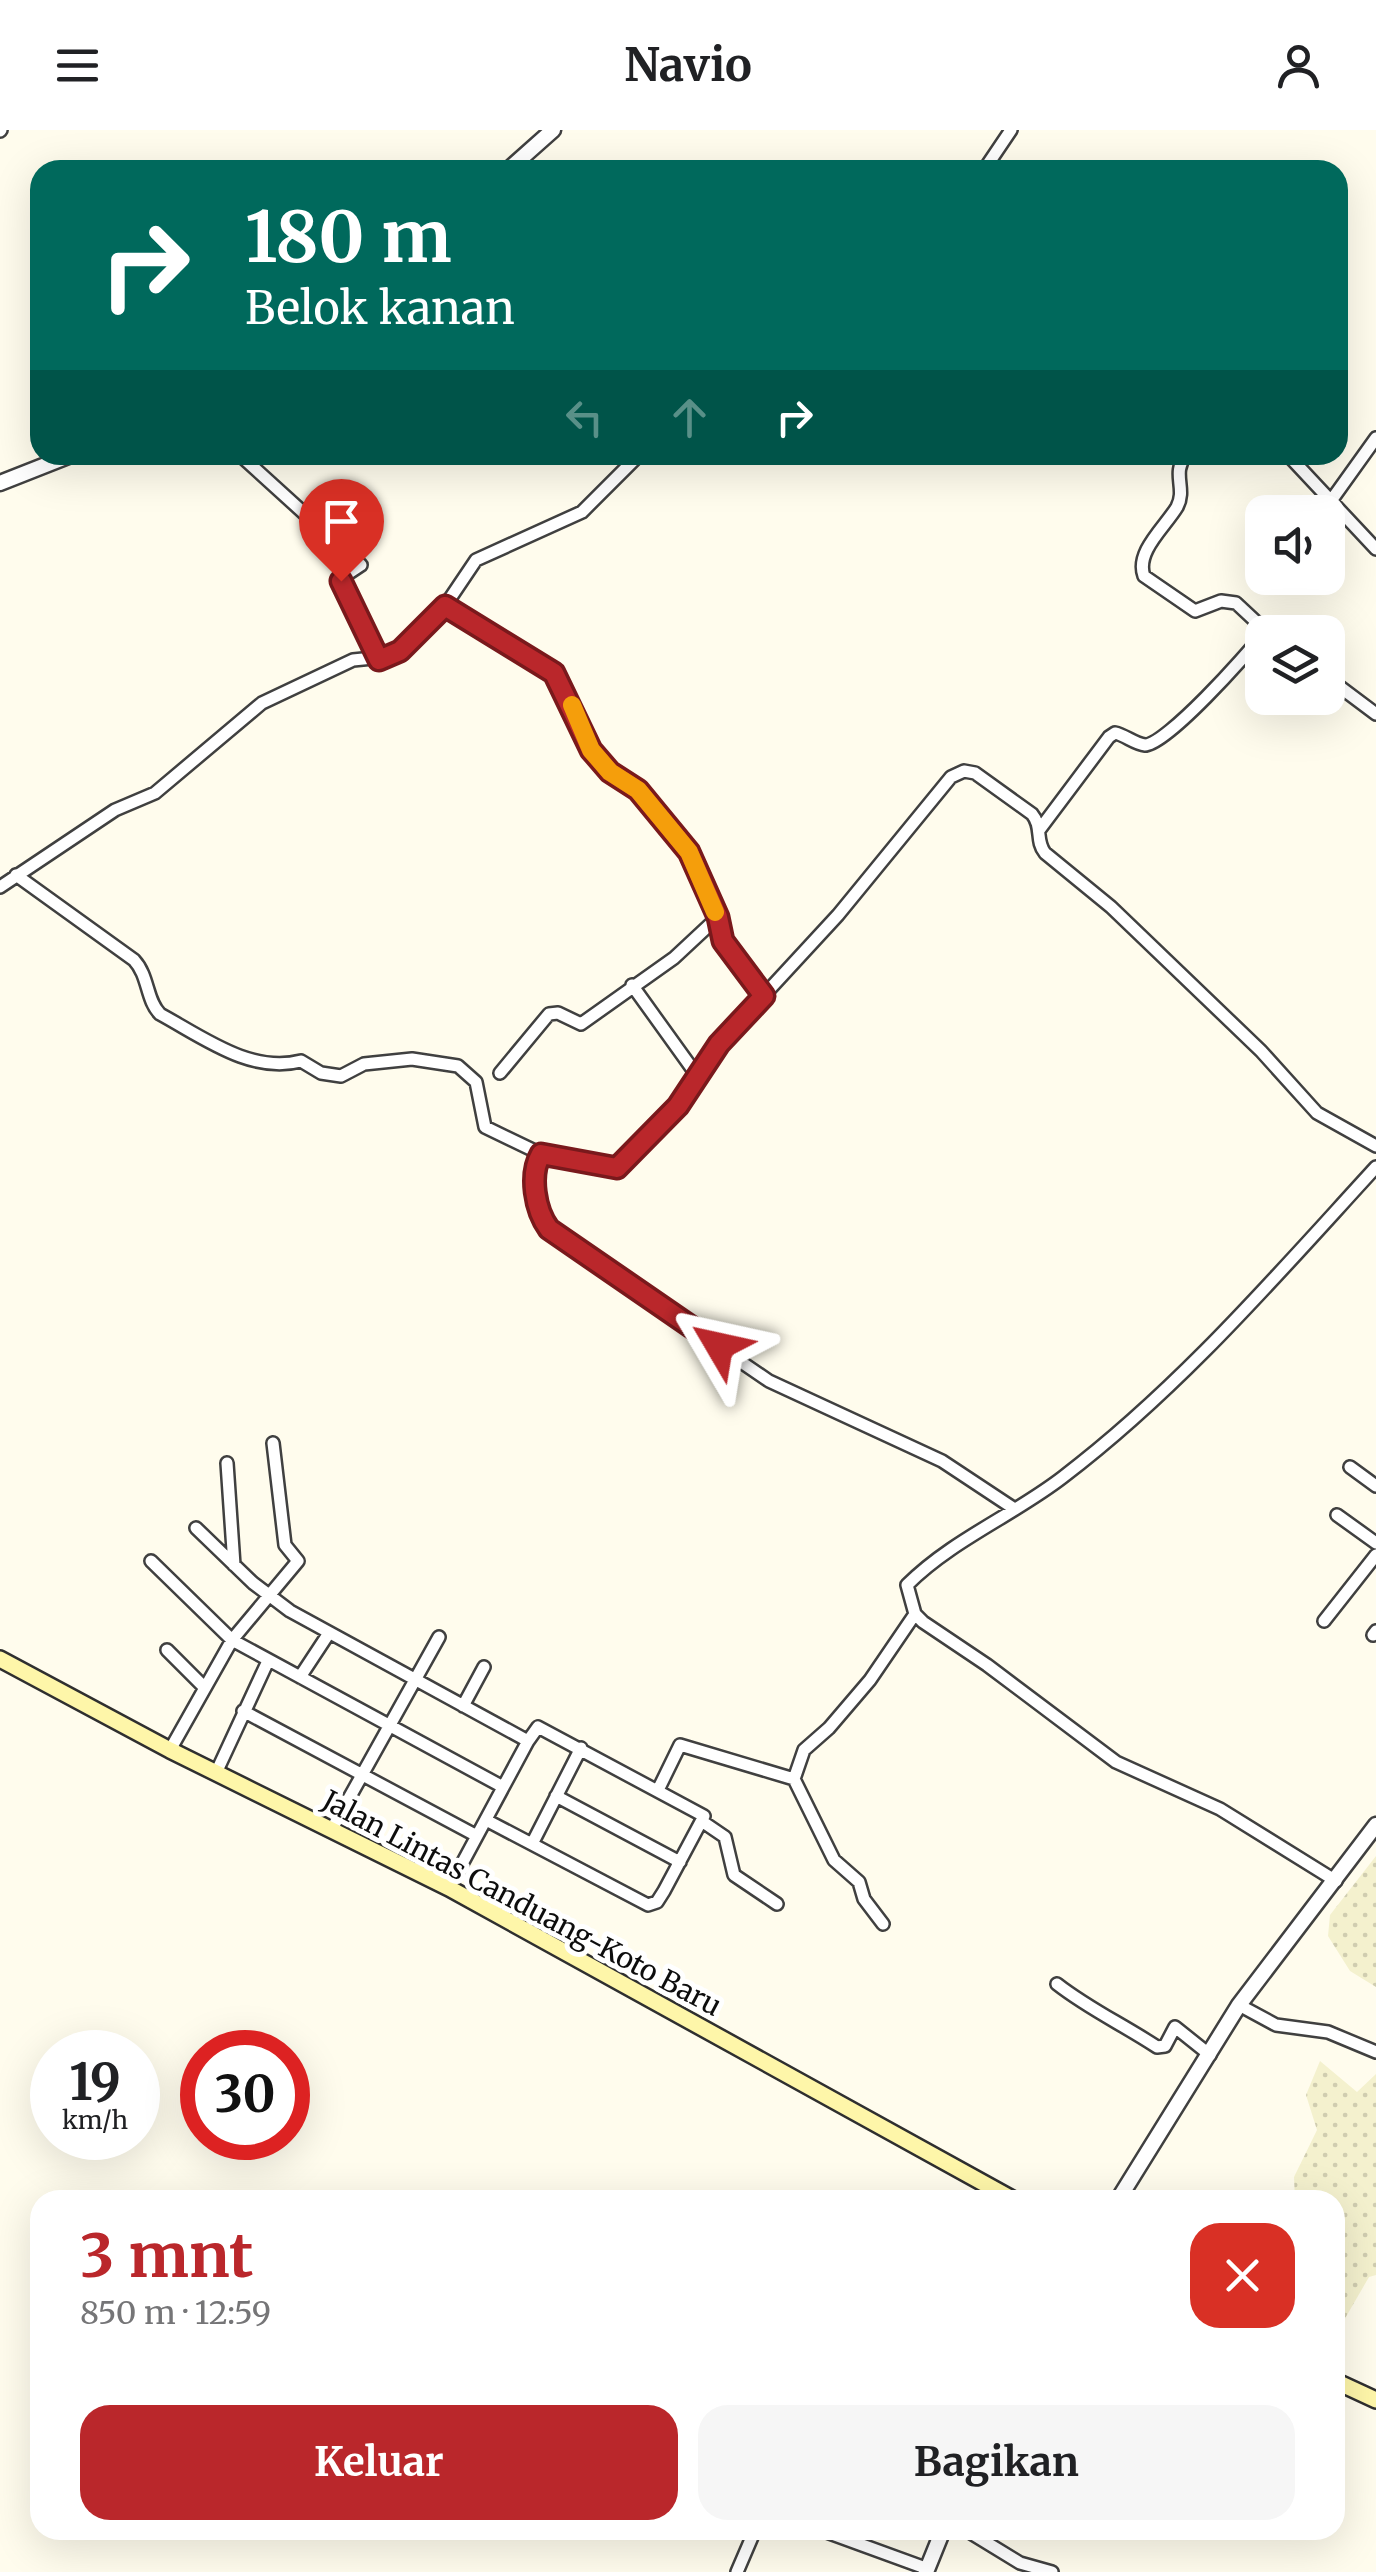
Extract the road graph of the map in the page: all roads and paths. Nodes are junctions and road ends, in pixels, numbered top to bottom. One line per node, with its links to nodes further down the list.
1 (552, 130): 3 (street)
2 (1011, 130): 4 (street)
3 (519, 160)
4 (991, 160)
5 (1376, 438): 13 (street)
6 (46, 465): 11 (street)
7 (251, 465): 19 (street)
8 (629, 465): 16 (street)
9 (1179, 465): 17 (street)
10 (1298, 465): 12 (street)
11 (0, 483)
12 (1330, 495)
13 (1335, 495)
14 (1345, 512): 15 (street)
15 (1376, 549)
16 (445, 606): 19 (street); 25 (street)
17 (1248, 615)
18 (1245, 655): 22 (street)
19 (379, 660): 23 (street)
20 (1345, 690): 21 (street)
21 (1376, 713)
22 (1040, 829): 27 (street); 30 (street)
23 (16, 875): 24 (street); 31 (street)
24 (0, 887)
25 (718, 917): 26 (street); 27 (street)
26 (632, 986): 28 (street); 29 (street)
27 (764, 996): 29 (street)
28 (500, 1073)
29 (696, 1074): 31 (street)
30 (1376, 1146)
31 (541, 1154): 37 (street)
32 (1376, 1167): 37 (street)
33 (274, 1442): 44 (street)
34 (226, 1463): 43 (street)
35 (1350, 1467): 36 (street)
36 (1376, 1486)
37 (1013, 1508): 45 (street)
38 (1337, 1515): 40 (street)
39 (196, 1528): 43 (street)
40 (1376, 1543)
41 (1376, 1555): 46 (street)
42 (151, 1561): 49 (street)
43 (234, 1565): 44 (street)
44 (266, 1595): 47 (street); 49 (street)
45 (915, 1614): 65 (street); 76 (street)
46 (1324, 1621)
47 (329, 1633): 54 (street); 55 (street)
48 (439, 1637): 55 (street)
49 (232, 1640): 51 (street); 56 (street)
50 (167, 1650): 56 (street)
51 (268, 1661): 54 (street); 58 (street)
52 (2, 1665): 62 (main road, Jalan Lintas Canduang-Koto Baru)
53 (484, 1667): 57 (street)
54 (300, 1677): 59 (street)
55 (415, 1680): 57 (street); 59 (street)
56 (206, 1688): 62 (street)
57 (464, 1706): 60 (street)
58 (243, 1711): 63 (street); 64 (street)
59 (390, 1726): 64 (street); 66 (street)
60 (528, 1740): 61 (street); 66 (street)
61 (580, 1748): 67 (street); 68 (street)
62 (170, 1750): 63 (main road, Jalan Lintas Canduang-Koto Baru)
63 (216, 1773): 72 (main road, Jalan Lintas Canduang-Koto Baru)
64 (365, 1775): 72 (street); 73 (street)
65 (794, 1779): 67 (street); 79 (street)
66 (503, 1787): 69 (street)
67 (659, 1788): 70 (street)
68 (556, 1796): 74 (street); 75 (street)
69 (486, 1820): 73 (street); 74 (street)
70 (703, 1822): 75 (street); 78 (street)
71 (1376, 1824): 76 (street)
72 (333, 1828): 77 (main road, Jalan Lintas Canduang-Koto Baru)
73 (477, 1836): 77 (street)
74 (533, 1842): 75 (street)
75 (680, 1862)
76 (1336, 1881): 81 (street)
77 (449, 1888): 84 (main road, Jalan Lintas Canduang-Koto Baru)
78 (777, 1904)
79 (883, 1924)
80 (1056, 1984): 83 (street)
81 (1239, 2005): 82 (street); 83 (street)
82 (1376, 2052)
83 (1210, 2055): 85 (street)
84 (996, 2190)
85 (1124, 2190)
86 (1345, 2385): 87 (main road)
87 (1376, 2400)
88 (751, 2540): 93 (street)
89 (848, 2540): 92 (street)
90 (939, 2540): 92 (street)
91 (983, 2540): 94 (street)
92 (927, 2570)
93 (737, 2572)
94 (1052, 2572)

